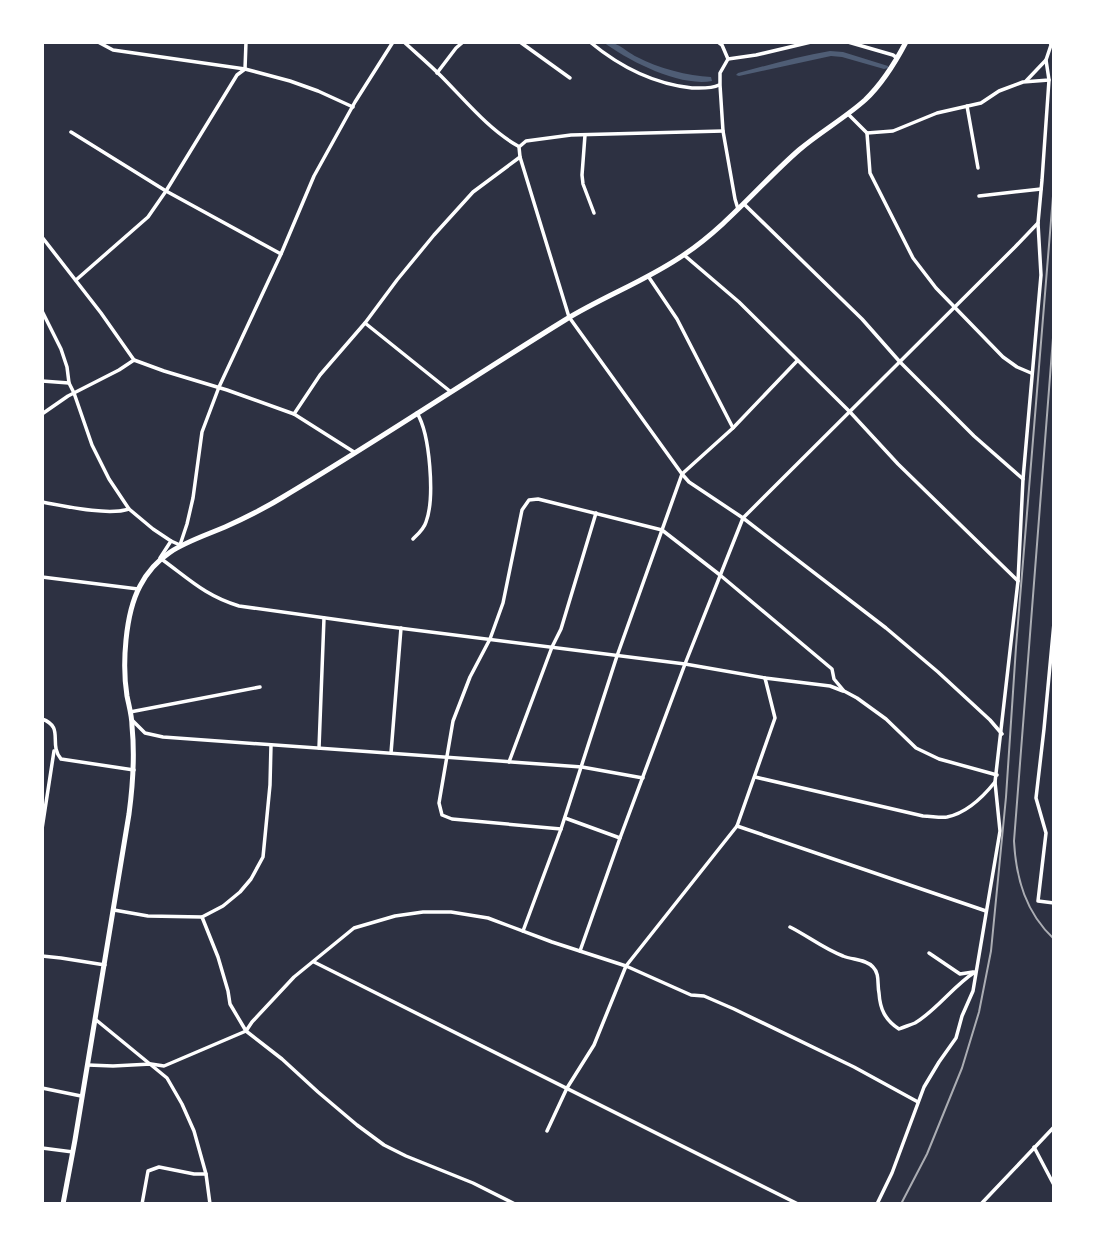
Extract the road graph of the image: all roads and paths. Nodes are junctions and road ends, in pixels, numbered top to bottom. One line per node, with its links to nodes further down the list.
1 (98, 42): 16 (street)
2 (246, 42): 16 (street)
3 (393, 42): 23 (street)
4 (404, 42): 17 (street)
5 (463, 42): 17 (street)
6 (520, 42): 18 (street)
7 (590, 42): 21 (street)
8 (718, 42): 14 (street)
9 (811, 42): 14 (street)
10 (848, 42): 13 (street)
11 (906, 42): 13 (main road)
12 (1050, 42): 15 (street)
13 (897, 58): 24 (main road)
14 (728, 59): 21 (street)
15 (1046, 60): 19 (street); 20 (street)
16 (245, 69): 23 (street); 33 (street)
17 (438, 73): 29 (street)
18 (570, 78)
19 (1049, 80): 20 (street); 32 (street)
20 (1025, 82): 22 (street)
21 (720, 85): 25 (street)
22 (967, 106): 27 (street); 31 (street)
23 (352, 107): 40 (street)
24 (848, 114): 27 (street); 35 (main road)
25 (723, 131): 28 (street); 36 (street)
26 (71, 132): 33 (street)
27 (867, 133): 44 (street)
28 (585, 135): 29 (street); 37 (street)
29 (519, 147): 30 (street)
30 (520, 157): 46 (street); 47 (street)
31 (978, 168)
32 (1041, 189): 34 (street); 38 (street)
33 (166, 191): 40 (street); 43 (street)
34 (979, 196)
35 (744, 204): 36 (main road); 50 (street)
36 (738, 209): 41 (main road)
37 (594, 213)
38 (1038, 223): 44 (street); 51 (street)
39 (42, 237): 43 (street)
40 (281, 254): 54 (street)
41 (684, 255): 42 (main road); 49 (street)
42 (648, 276): 46 (main road); 61 (street)
43 (76, 280): 48 (street)
44 (955, 306): 50 (street); 51 (street)
45 (42, 311): 53 (street)
46 (569, 317): 55 (main road); 63 (street)
47 (365, 323): 55 (street); 60 (street)
48 (134, 360): 54 (street); 56 (street)
49 (797, 361): 57 (street); 61 (street)
50 (900, 362): 57 (street); 64 (street)
51 (1031, 373): 64 (street)
52 (42, 381): 53 (street)
53 (69, 383): 56 (street)
54 (219, 387): 60 (street); 72 (street)
55 (451, 392): 58 (main road)
56 (74, 393): 59 (street); 66 (street)
57 (850, 412): 68 (street); 76 (street)
58 (417, 413): 62 (main road); 70 (street)
59 (42, 414)
60 (294, 414): 62 (street)
61 (733, 428): 63 (street)
62 (354, 452): 72 (main road)
63 (682, 474): 68 (street); 69 (street)
64 (1023, 479): 76 (street)
65 (42, 502): 66 (street)
66 (129, 509): 71 (street)
67 (596, 513): 69 (street); 81 (street); 82 (street)
68 (743, 518): 74 (street); 94 (street)
69 (662, 530): 74 (street); 83 (street)
70 (413, 540)
71 (171, 541): 72 (street); 73 (street)
72 (180, 545): 73 (main road)
73 (160, 558): 77 (main road); 78 (street)
74 (720, 576): 84 (street); 88 (street)
75 (42, 577): 77 (street)
76 (1018, 581): 94 (street)
77 (138, 589): 91 (main road)
78 (324, 618): 80 (street); 97 (street)
79 (1054, 623): 85 (street)
80 (401, 628): 81 (street); 98 (street)
81 (490, 639): 82 (street); 99 (street)
82 (552, 647): 83 (street); 100 (street)
83 (617, 656): 84 (street); 101 (street)
84 (685, 664): 86 (street); 105 (street)
85 (1052, 671): 90 (street)
86 (765, 678): 88 (street); 104 (street)
87 (260, 687): 91 (street)
88 (844, 691): 103 (street)
89 (1054, 701): 90 (street)
90 (1047, 704): 112 (street)
91 (130, 712): 93 (main road)
92 (42, 719): 96 (street)
93 (132, 720): 95 (street); 102 (main road)
94 (1002, 734): 103 (street)
95 (271, 745): 97 (street); 117 (street)
96 (55, 747): 102 (street); 109 (street)
97 (319, 748): 98 (street)
98 (391, 753): 99 (street)
99 (445, 757): 100 (street); 110 (street)
100 (509, 762): 101 (street)
101 (582, 767): 105 (street); 107 (street)
102 (134, 770): 115 (main road)
103 (997, 775): 106 (street)
104 (755, 777): 106 (street); 108 (street)
105 (643, 778): 113 (street)
106 (995, 782): 116 (street)
107 (565, 818): 110 (street); 113 (street)
108 (737, 827): 116 (street); 125 (street)
109 (42, 829)
110 (561, 829): 119 (street)
111 (1054, 831): 112 (street)
112 (1046, 833): 114 (street)
113 (620, 838): 120 (street)
114 (1054, 903)
115 (114, 910): 117 (street); 124 (main road)
116 (986, 911): 126 (street)
117 (202, 917): 128 (street)
118 (790, 927): 126 (street)
119 (523, 931): 120 (street); 123 (street)
120 (580, 951): 125 (street)
121 (929, 953): 126 (street)
122 (42, 956): 124 (street)
123 (314, 962): 128 (street); 132 (street)
124 (105, 965): 127 (main road)
125 (626, 966): 132 (street); 134 (street)
126 (975, 972): 134 (street)
127 (95, 1019): 129 (street); 130 (main road)
128 (246, 1031): 129 (street); 146 (street)
129 (151, 1063): 130 (street); 140 (street)
130 (88, 1065): 133 (main road)
131 (42, 1088): 133 (street)
132 (567, 1088): 136 (street); 147 (street)
133 (82, 1096): 139 (main road)
134 (918, 1102): 148 (street)
135 (1054, 1127): 137 (street)
136 (547, 1131)
137 (1034, 1147): 141 (street); 142 (street)
138 (42, 1148): 139 (street)
139 (72, 1152): 143 (main road)
140 (206, 1174): 144 (street); 145 (street)
141 (1054, 1185)
142 (986, 1199): 149 (street); 150 (street)
143 (63, 1204)
144 (142, 1204)
145 (210, 1204)
146 (515, 1204)
147 (798, 1204)
148 (877, 1204)
149 (981, 1204)
150 (991, 1204)

